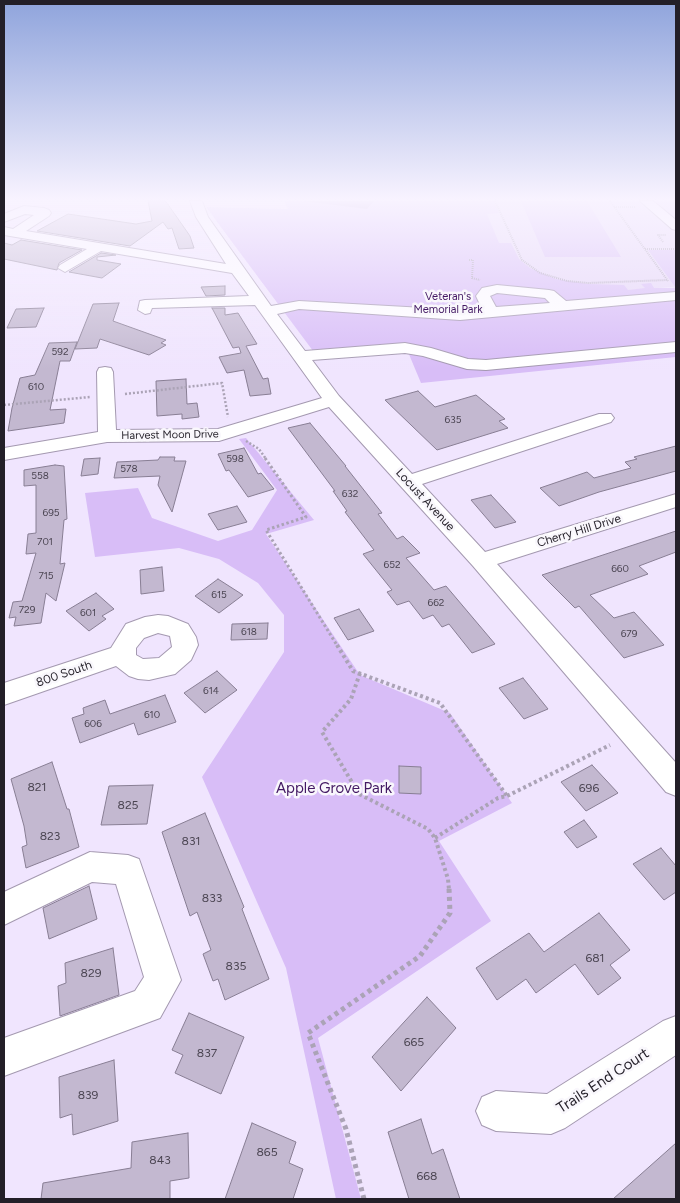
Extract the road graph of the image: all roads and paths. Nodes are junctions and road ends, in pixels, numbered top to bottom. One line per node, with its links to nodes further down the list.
1 (83, 257): 7 (street)
2 (160, 257): 8 (street)
3 (229, 257): 8 (street, Locust Avenue)
4 (521, 257): 5 (path)
5 (651, 257)
6 (469, 260): 9 (path)
7 (65, 268)
8 (237, 270): 11 (street, Locust Avenue)
9 (485, 283)
10 (670, 297): 12 (street); 13 (street)
11 (264, 305): 14 (street); 15 (street); 17 (street, Locust Avenue)
12 (563, 306): 15 (street); 15 (street)
13 (676, 308)
14 (145, 310)
15 (491, 312)
16 (676, 347): 17 (street)
17 (301, 356): 21 (street, Locust Avenue)
18 (105, 372): 25 (street)
19 (125, 394): 24 (path)
20 (95, 396): 22 (path)
21 (333, 400): 25 (street, Harvest Moon Drive); 28 (street, Locust Avenue)
22 (4, 405)
23 (605, 418): 28 (street)
24 (229, 421)
25 (107, 436): 27 (street, Harvest Moon Drive)
26 (240, 437): 32 (path)
27 (4, 454)
28 (408, 482): 30 (street, Locust Avenue)
29 (676, 500): 30 (street, Cherry Hill Drive)
30 (481, 561): 35 (street, Locust Avenue)
31 (123, 654): 33 (street, 800 South)
32 (360, 673): 36 (path); 37 (path)
33 (4, 694)
34 (610, 745): 36 (path)
35 (675, 781)
36 (507, 796): 37 (path)
37 (435, 838): 42 (path)
38 (4, 909): 40 (street)
39 (676, 1034): 41 (street, Trails End Court)
40 (4, 1057)
41 (496, 1111)
42 (364, 1199)

